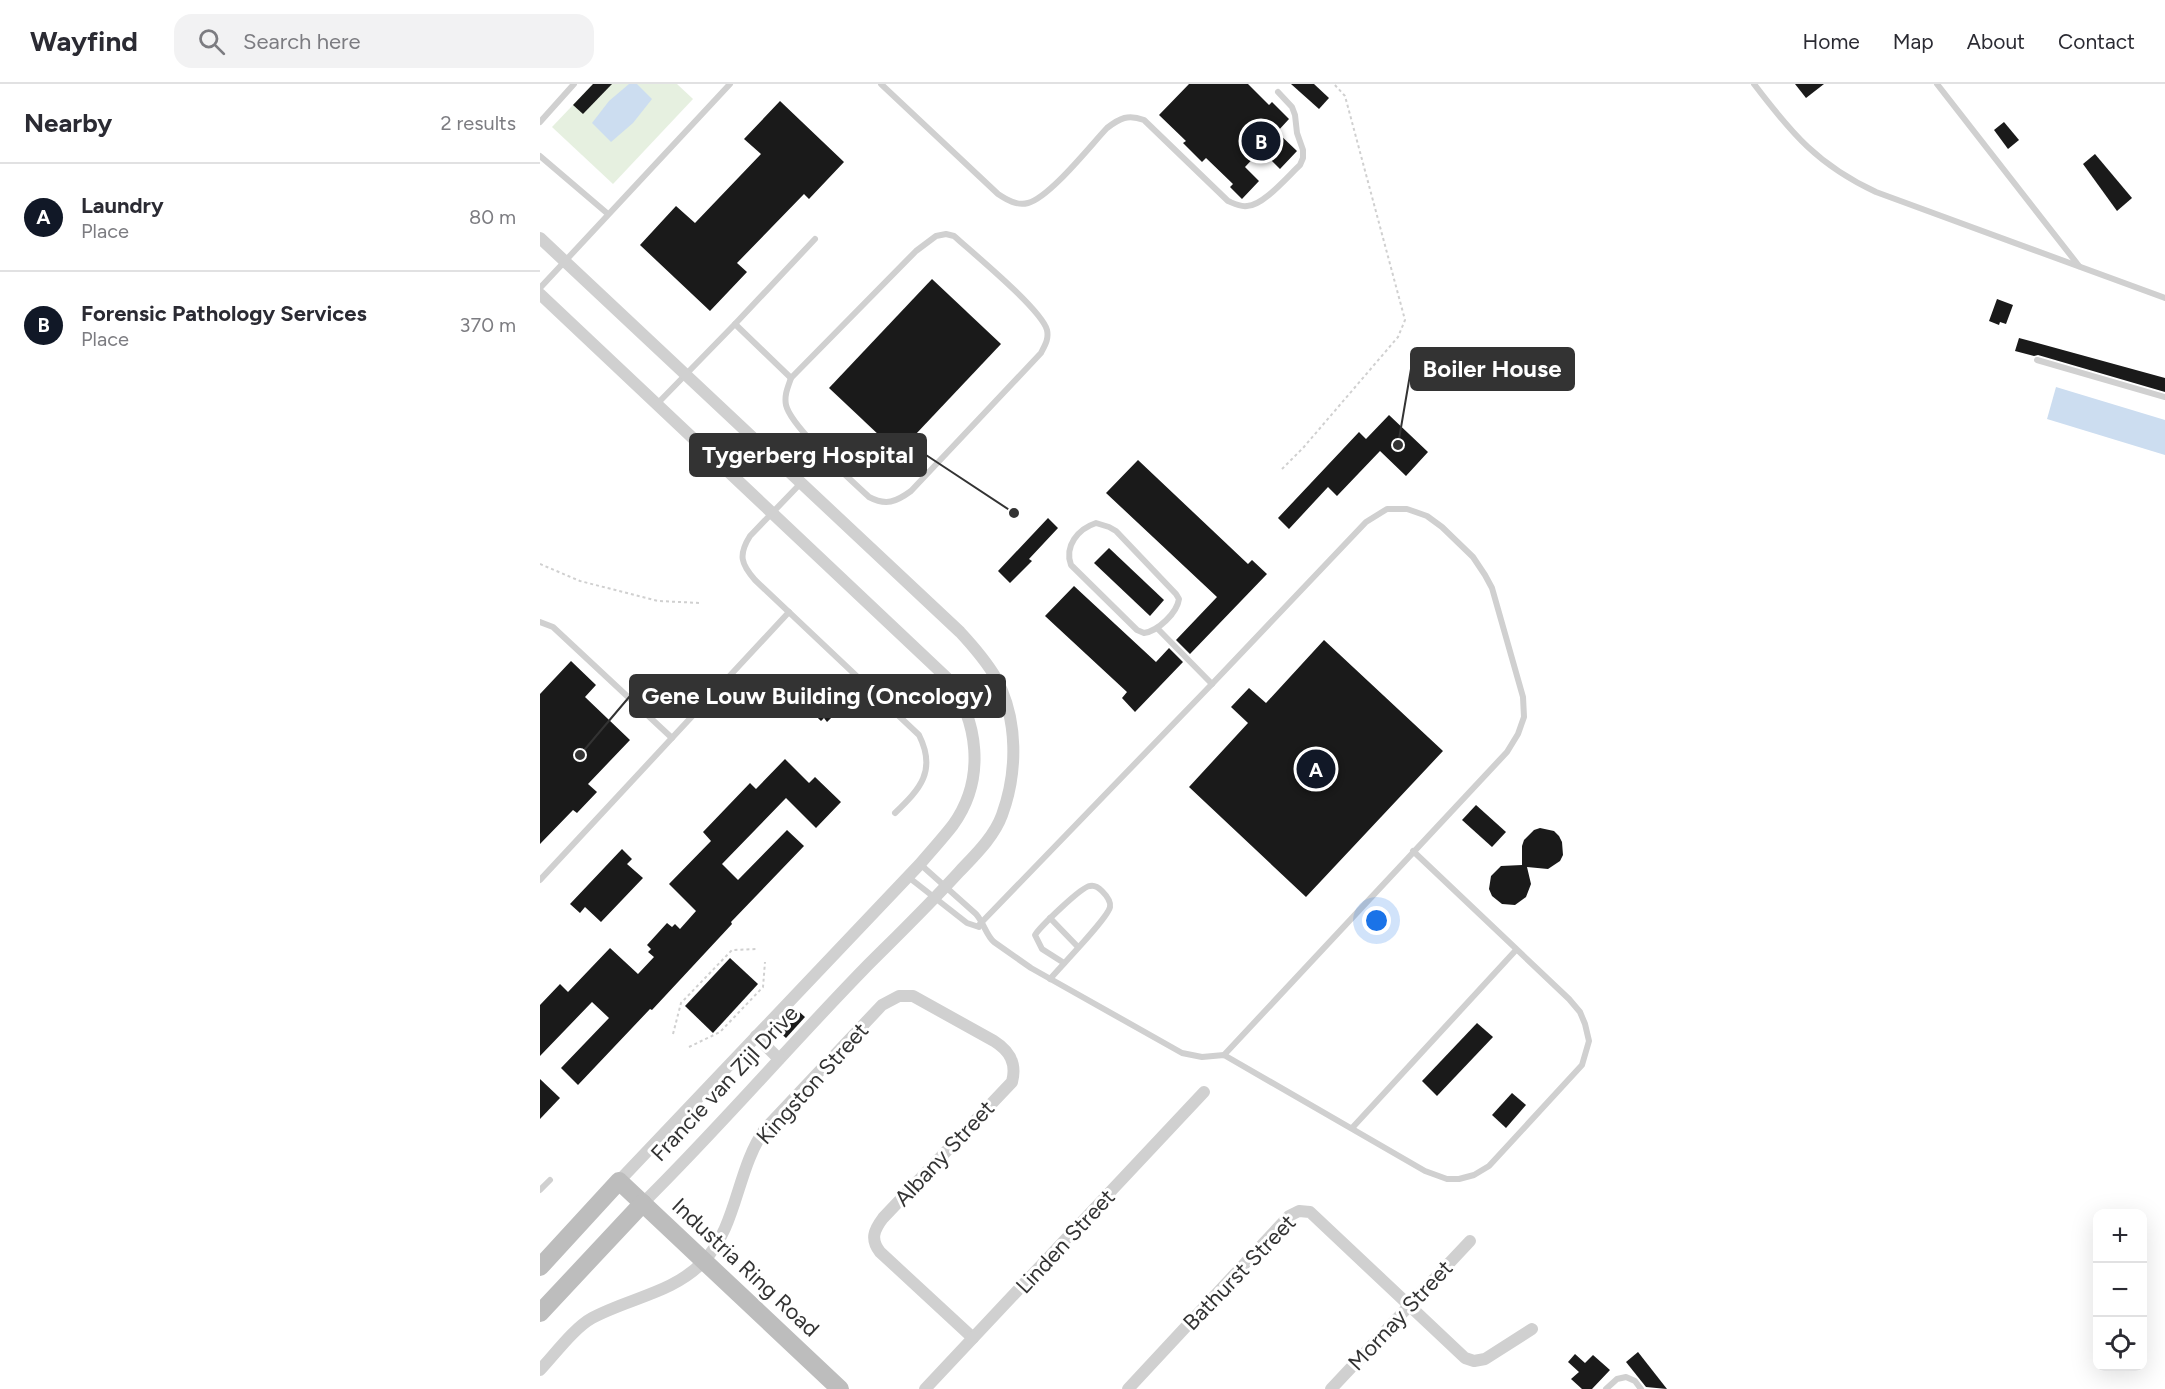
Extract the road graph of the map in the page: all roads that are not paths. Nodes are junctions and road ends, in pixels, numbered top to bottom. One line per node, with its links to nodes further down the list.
1 (574, 84): 7 (lane)
2 (730, 84): 9 (lane)
3 (881, 84): 6 (lane)
4 (1754, 84): 13 (lane)
5 (1937, 84): 13 (lane)
6 (1278, 92)
7 (540, 122)
8 (540, 156): 9 (lane)
9 (609, 214): 12 (lane)
10 (540, 238): 12 (street, Francie van Zijl Drive)
11 (815, 239): 17 (lane)
12 (565, 262): 14 (lane); 19 (street, Francie van Zijl Drive)
13 (2079, 266): 16 (lane)
14 (540, 288)
15 (540, 294): 22 (street, Francie van Zijl Drive)
16 (2165, 298)
17 (735, 324): 19 (lane); 20 (lane)
18 (2037, 360): 21 (lane)
19 (685, 376): 22 (lane); 23 (street, Francie van Zijl Drive)
20 (791, 378): 20 (lane)
21 (2165, 397)
22 (657, 404): 24 (street, Francie van Zijl Drive)
23 (801, 483): 24 (lane); 35 (street, Francie van Zijl Drive)
24 (773, 512): 25 (lane); 32 (street, Francie van Zijl Drive)
25 (789, 612): 29 (lane); 30 (lane)
26 (540, 622): 29 (lane)
27 (1157, 628): 27 (lane); 28 (lane)
28 (1212, 684): 31 (lane); 38 (lane)
29 (672, 738): 34 (lane)
30 (895, 813)
31 (1413, 851): 40 (lane); 45 (lane)
32 (920, 864): 33 (street, Francie van Zijl Drive); 35 (lane)
33 (907, 876): 36 (lane); 44 (street, Francie van Zijl Drive)
34 (540, 880)
35 (945, 887): 36 (street, Francie van Zijl Drive); 38 (lane)
36 (934, 898): 38 (lane); 46 (street, Francie van Zijl Drive)
37 (1050, 918): 39 (lane); 39 (lane); 41 (lane)
38 (980, 924): 42 (lane)
39 (1077, 947): 41 (lane)
40 (1516, 950): 48 (lane); 48 (lane)
41 (1064, 963): 42 (lane)
42 (1050, 978): 45 (lane)
43 (899, 996): 54 (street, Kingston Street); 59 (street, Albany Street)
44 (756, 1036): 46 (street); 50 (street, Francie van Zijl Drive)
45 (1224, 1055): 48 (lane)
46 (779, 1059): 52 (street, Francie van Zijl Drive)
47 (1204, 1092): 59 (street, Linden Street)
48 (1353, 1127)
49 (550, 1180): 51 (lane)
50 (619, 1181): 52 (street, Industria Ring Road); 55 (street, Francie van Zijl Drive)
51 (540, 1190)
52 (643, 1203): 54 (street, Industria Ring Road); 57 (street, Francie van Zijl Drive)
53 (1470, 1241): 56 (street, Mornay Street)
54 (704, 1261): 60 (street, Kingston Street); 62 (street, Industria Ring Road)
55 (540, 1267)
56 (1409, 1306): 58 (street); 61 (street, Mornay Street); 64 (street, Bathurst Street)
57 (540, 1313)
58 (1532, 1329)
59 (973, 1338): 63 (street, Linden Street)
60 (540, 1370)
61 (1335, 1388)
62 (840, 1389)
63 (925, 1389)
64 (1128, 1389)
65 (1606, 1389): 66 (lane)
66 (1641, 1389)

